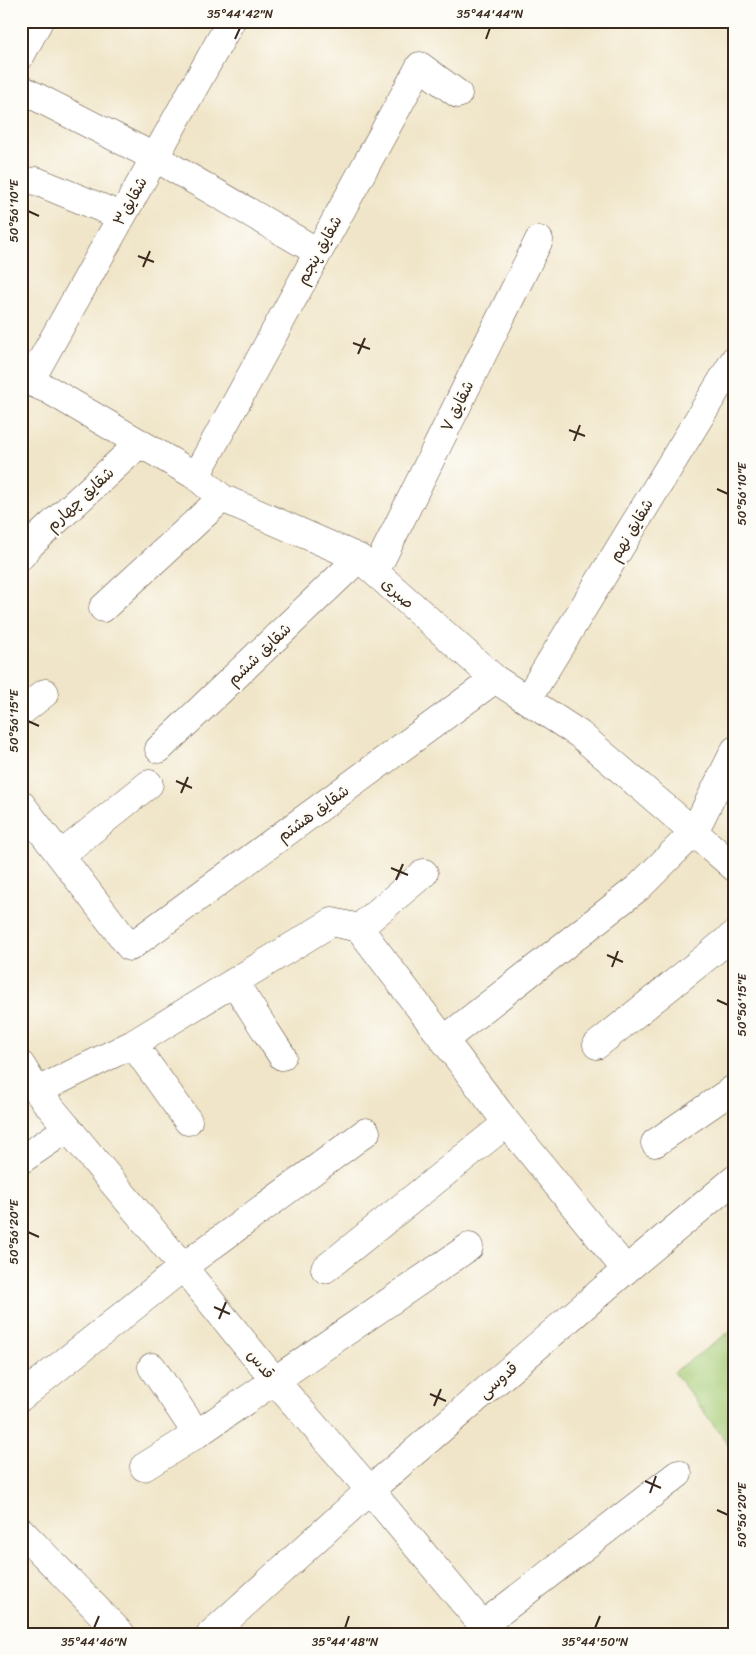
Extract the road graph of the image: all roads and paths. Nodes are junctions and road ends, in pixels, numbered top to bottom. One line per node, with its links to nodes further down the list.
1 (39, 21): 3 (street)
2 (231, 21): 6 (street, شقایق۳)
3 (21, 55)
4 (21, 89): 6 (street)
5 (458, 94): 10 (street, شقایق پنجم)
6 (154, 157): 8 (street, شقایق۳); 10 (street)
7 (36, 181): 8 (street)
8 (121, 216): 12 (street, شقایق۳)
9 (539, 240): 17 (street, شقایق ۷)
10 (318, 252): 14 (street, شقایق پنجم)
11 (735, 360): 21 (street, شقایق نهم)
12 (25, 379): 13 (street, صبری)
13 (140, 443): 14 (street, صبری); 16 (street, شقایق چهارم)
14 (196, 476): 15 (street, صبری)
15 (222, 498): 17 (street, صبری); 18 (street)
16 (21, 556)
17 (367, 565): 19 (street, صبری); 23 (street, شقایق ششم)
18 (103, 608)
19 (495, 679): 21 (street, صبری); 28 (street, شقایق هشتم)
20 (45, 693): 22 (street)
21 (527, 700): 27 (street, صبری)
22 (21, 712)
23 (159, 749)
24 (735, 750): 27 (street)
25 (149, 784): 28 (street)
26 (21, 804): 28 (street)
27 (694, 832): 29 (street, صبری); 34 (street)
28 (61, 855)
29 (735, 868)
30 (424, 873): 31 (street)
31 (359, 928): 33 (street); 34 (street)
32 (735, 934): 36 (street)
33 (234, 982): 35 (street); 37 (street)
34 (444, 1040): 42 (street)
35 (132, 1044): 40 (street); 41 (street)
36 (597, 1045)
37 (282, 1056)
38 (21, 1064): 40 (street, قدس)
39 (735, 1088): 45 (street)
40 (37, 1091): 43 (street, قدس)
41 (188, 1121)
42 (507, 1123): 50 (street); 51 (street)
43 (68, 1128): 46 (street); 49 (street, قدس)
44 (366, 1132): 49 (street)
45 (655, 1143)
46 (21, 1160)
47 (735, 1179): 51 (street, قدوسی)
48 (469, 1247): 53 (street)
49 (184, 1267): 53 (street, قدس); 54 (street)
50 (325, 1269)
51 (626, 1270): 58 (street, قدوسی)
52 (152, 1367): 55 (street)
53 (274, 1381): 55 (street); 58 (street, قدس)
54 (21, 1397)
55 (197, 1434): 56 (street)
56 (144, 1467)
57 (678, 1474): 60 (street)
58 (370, 1490): 60 (street, قدس); 62 (street, قدوسی)
59 (21, 1531): 61 (street)
60 (486, 1629)
61 (121, 1634)
62 (211, 1634)

